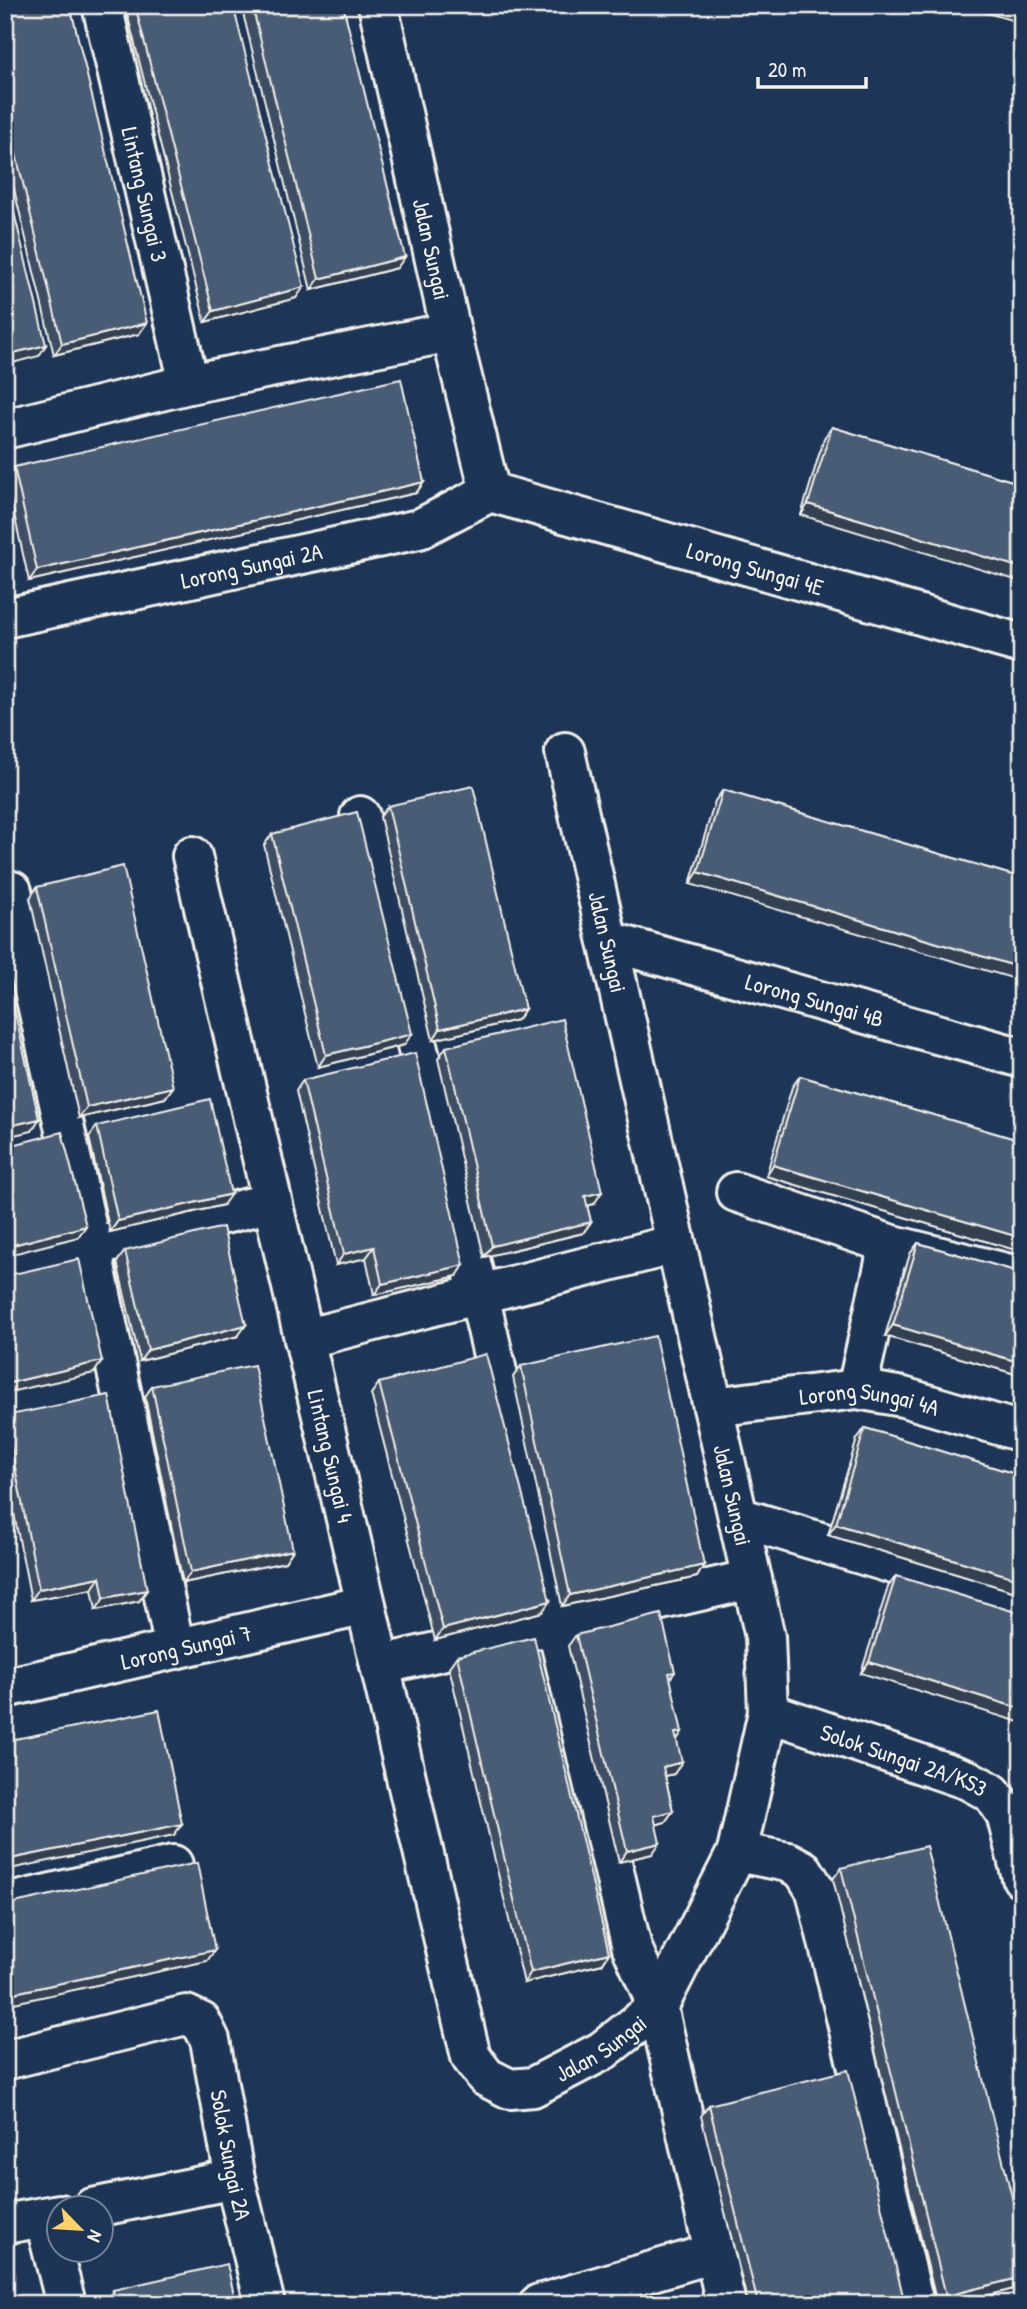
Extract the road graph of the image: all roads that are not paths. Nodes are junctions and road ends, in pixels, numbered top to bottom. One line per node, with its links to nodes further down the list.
1 (103, 5): 4 (street, Lintang Sungai 3)
2 (378, 5): 3 (street, Jalan Sungai)
3 (451, 332): 4 (street); 6 (street, Jalan Sungai)
4 (190, 384): 5 (street)
5 (5, 429)
6 (490, 492): 7 (street, Lorong Sungai 2A); 8 (street, Lorong Sungai 4E)
7 (5, 618)
8 (1022, 644)
9 (565, 752): 13 (street, Jalan Sungai)
10 (360, 816): 22 (street)
11 (192, 856): 16 (street, Lintang Sungai 4)
12 (12, 891): 19 (street)
13 (608, 941): 14 (street, Lorong Sungai 4B); 17 (street, Jalan Sungai)
14 (1022, 1058)
15 (736, 1192): 18 (street)
16 (272, 1202): 19 (street); 23 (street, Lintang Sungai 4)
17 (676, 1244): 22 (street); 25 (street, Jalan Sungai)
18 (889, 1244): 21 (street); 24 (street)
19 (91, 1247): 20 (street); 32 (street)
20 (5, 1269)
21 (1022, 1278)
22 (479, 1295): 23 (street); 31 (street)
23 (304, 1339): 30 (street, Lintang Sungai 4)
24 (856, 1389): 25 (street, Lorong Sungai 4A); 26 (street, Lorong Sungai 4A)
25 (713, 1407): 27 (street, Jalan Sungai)
26 (1022, 1432)
27 (738, 1517): 28 (street, Jalan Sungai); 29 (street)
28 (752, 1579): 31 (street); 35 (street, Jalan Sungai)
29 (1022, 1603)
30 (366, 1605): 32 (street, Lorong Sungai 7); 33 (street, Lintang Sungai 4)
31 (555, 1625): 33 (street); 40 (street)
32 (175, 1649): 34 (street, Lorong Sungai 7)
33 (380, 1665): 41 (street, Lintang Sungai 4)
34 (5, 1688)
35 (768, 1712): 36 (street, Jalan Sungai); 38 (street, Solok Sungai 2A/KS3)
36 (737, 1852): 40 (street, Jalan Sungai); 54 (street)
37 (173, 1865): 39 (street)
38 (1022, 1878)
39 (5, 1904)
40 (658, 2007): 41 (street, Jalan Sungai); 47 (street)
41 (471, 2057)
42 (5, 2060): 43 (street, Solok Sungai 2A)
43 (235, 2179): 44 (street); 51 (street, Solok Sungai 2A)
44 (116, 2202)
45 (46, 2216): 46 (street)
46 (5, 2224)
47 (714, 2253): 52 (street); 53 (street)
48 (60, 2264): 50 (street)
49 (1022, 2291): 55 (street)
50 (66, 2304)
51 (265, 2304)
52 (539, 2304)
53 (726, 2304)
54 (914, 2304)
55 (963, 2304)

